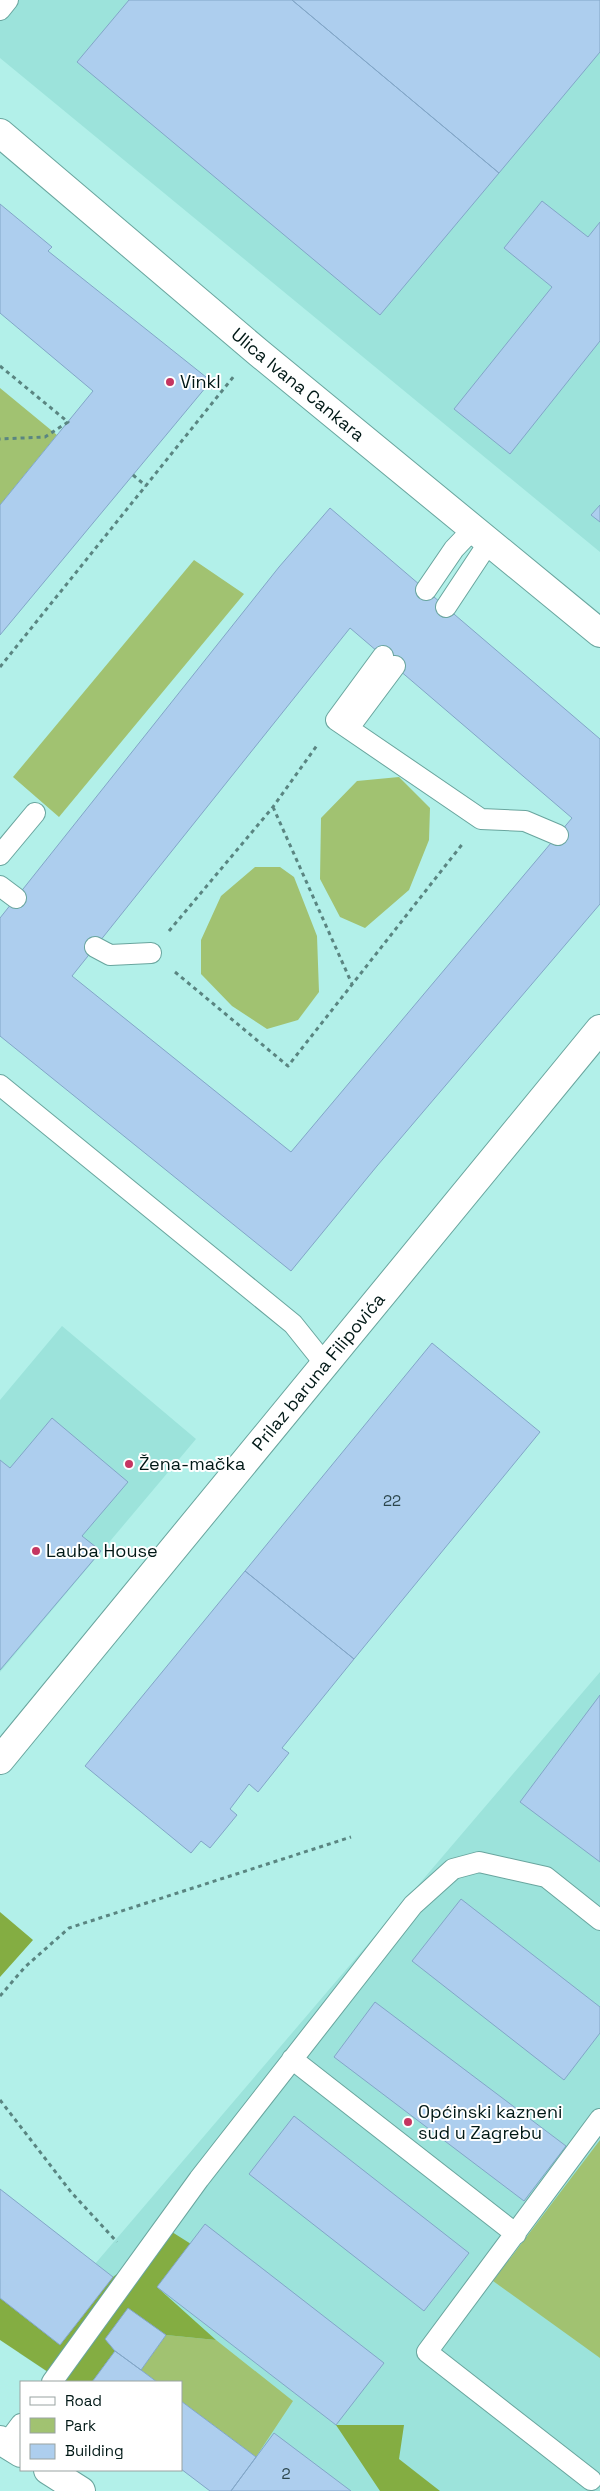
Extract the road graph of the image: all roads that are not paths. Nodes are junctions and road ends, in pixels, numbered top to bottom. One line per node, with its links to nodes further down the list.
1 (8, 0): 2 (lane)
2 (0, 10)
3 (0, 133): 4 (main road, Ulica Ivana Cankara)
4 (481, 535): 5 (lane); 6 (lane); 7 (main road, Ulica Ivana Cankara)
5 (426, 590)
6 (446, 607)
7 (600, 633)
8 (389, 661): 10 (lane)
9 (35, 813): 11 (lane)
10 (558, 835)
11 (0, 855)
12 (95, 947): 13 (lane)
13 (152, 952)
14 (600, 1029): 16 (main road, Prilaz baruna Filipovića)
15 (0, 1085): 16 (lane)
16 (325, 1364): 17 (main road, Prilaz baruna Filipovića)
17 (0, 1760)
18 (600, 1920): 19 (lane)
19 (292, 2060): 21 (lane); 22 (lane)
20 (600, 2119): 21 (lane)
21 (516, 2234): 24 (lane)
22 (53, 2381)
23 (50, 2471): 25 (main road)
24 (591, 2480)
25 (81, 2491)

